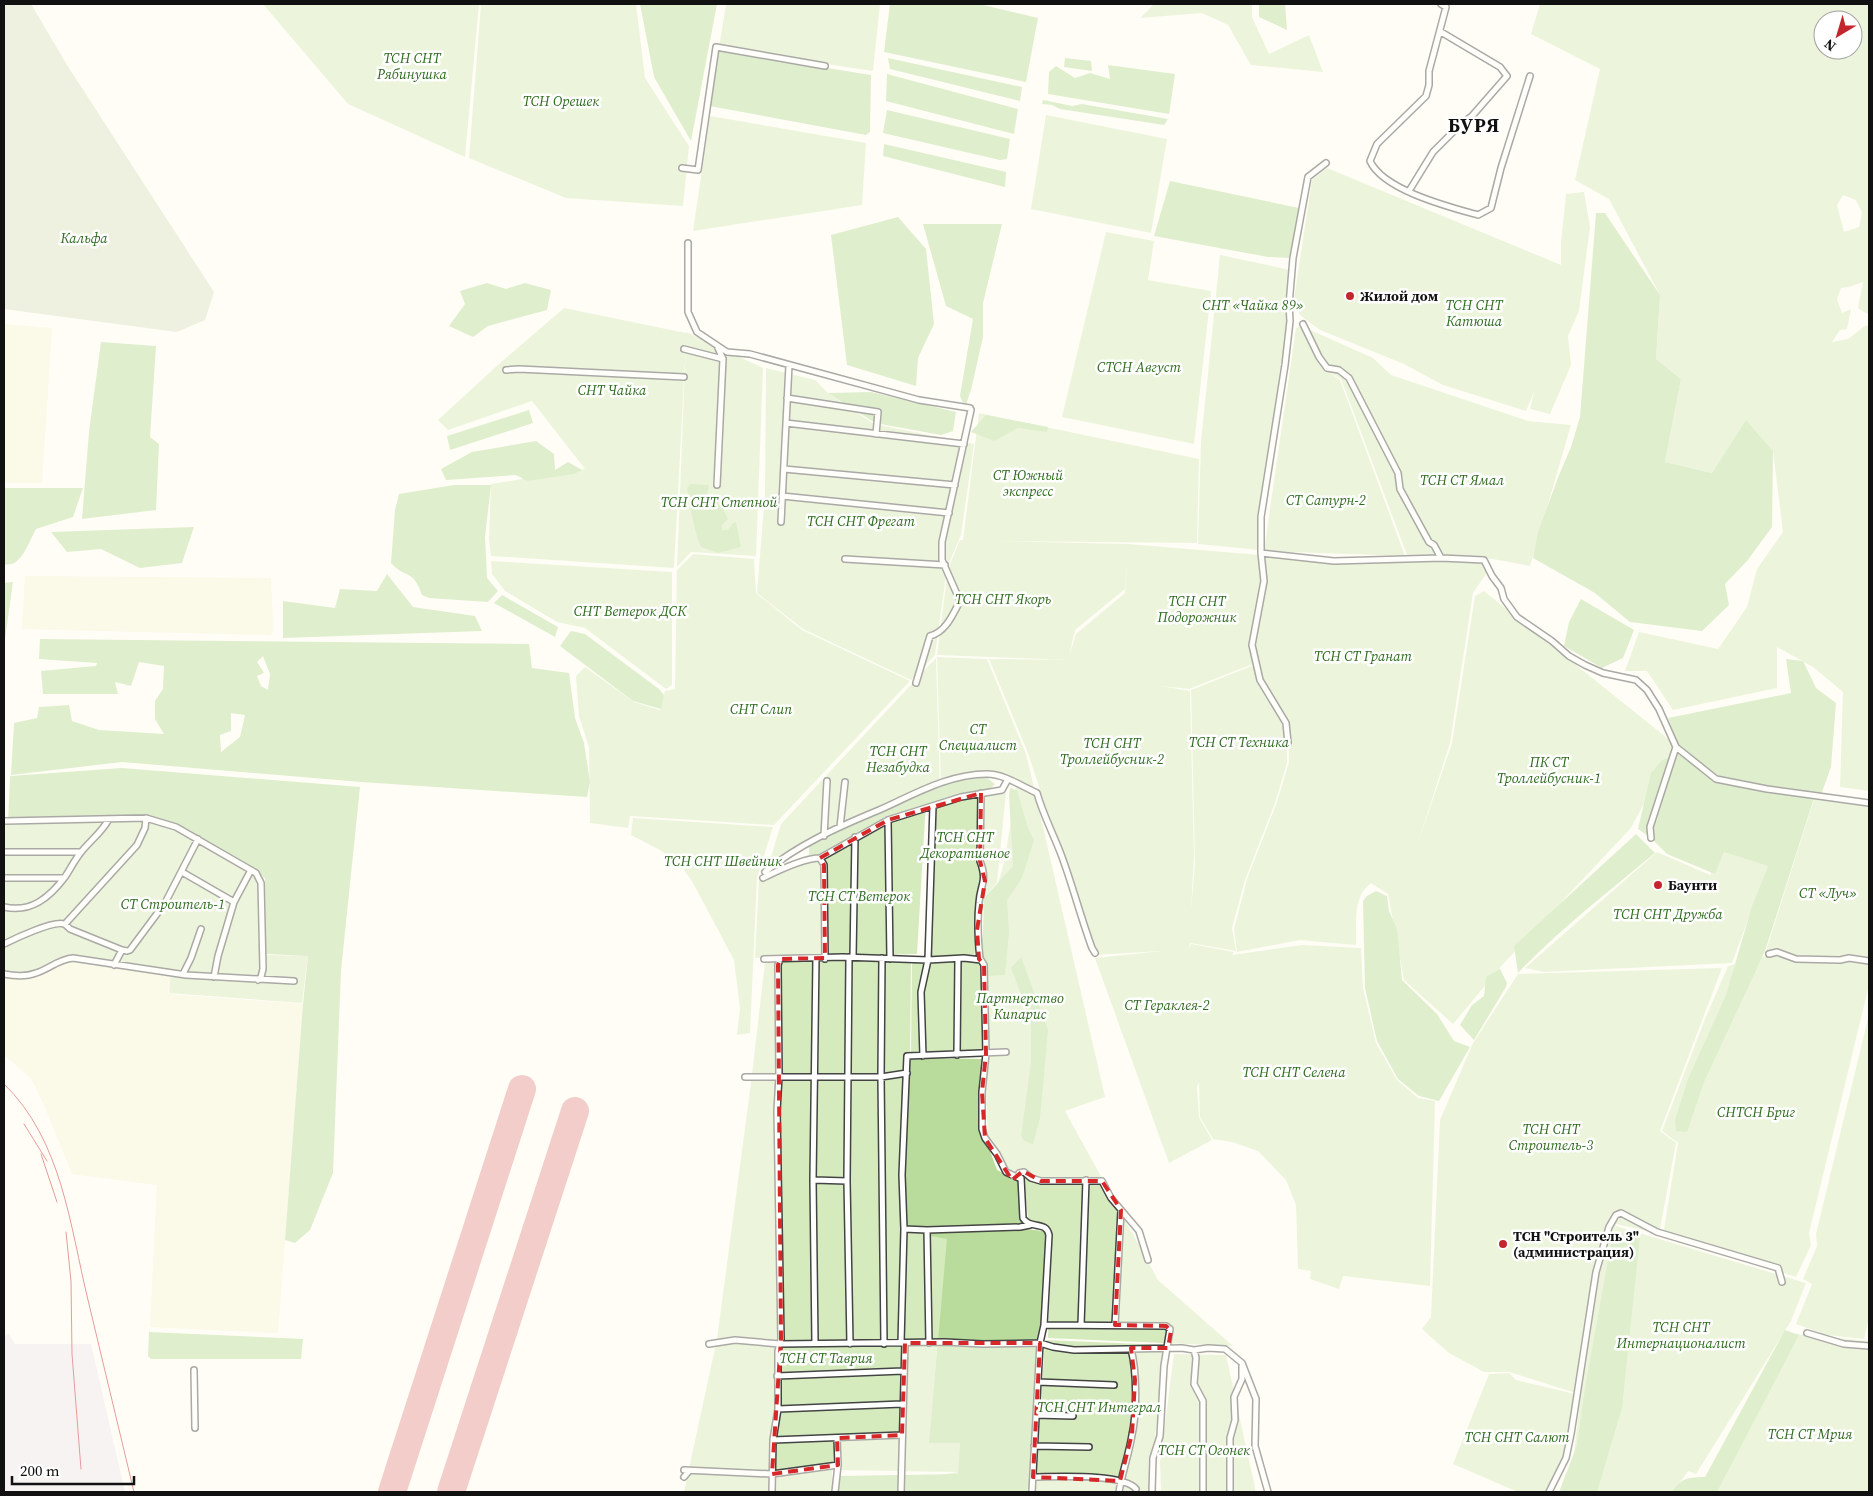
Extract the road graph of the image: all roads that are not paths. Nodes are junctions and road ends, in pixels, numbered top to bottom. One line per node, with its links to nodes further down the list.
1 (1441, 4): 2 (street)
2 (1441, 32): 7 (street); 7 (street)
3 (825, 66): 6 (street)
4 (1530, 76): 7 (street)
5 (1326, 163): 26 (street)
6 (682, 168)
7 (1409, 191)
8 (688, 243): 10 (street)
9 (1303, 324): 28 (street)
10 (718, 348): 12 (street); 13 (street)
11 (684, 350): 12 (street)
12 (723, 359): 21 (street)
13 (789, 365): 16 (street); 19 (street)
14 (506, 370): 15 (street)
15 (684, 377)
16 (787, 398): 17 (street); 18 (street)
17 (786, 423): 18 (street); 20 (street)
18 (876, 434): 19 (street)
19 (964, 444): 22 (street)
20 (784, 469): 22 (street); 23 (street)
21 (718, 485)
22 (955, 485): 24 (street)
23 (782, 496): 24 (street); 25 (street)
24 (949, 513): 29 (street)
25 (781, 522)
26 (1261, 553): 28 (street); 31 (street)
27 (845, 558): 29 (street)
28 (1441, 558): 32 (street)
29 (945, 565): 30 (street)
30 (916, 683)
31 (1288, 743)
32 (1676, 747): 37 (street); 46 (street)
33 (1008, 780): 36 (street); 43 (street); 63 (street)
34 (827, 781): 44 (street)
35 (845, 782): 43 (street)
36 (980, 793): 38 (street); 73 (street)
37 (1869, 802)
38 (933, 806): 41 (street); 74 (street)
39 (146, 818): 40 (street); 47 (street); 59 (street)
40 (109, 819): 42 (street); 49 (street)
41 (888, 820): 45 (street); 69 (street)
42 (5, 821)
43 (840, 827): 44 (street)
44 (824, 836): 53 (street)
45 (855, 838): 50 (street); 65 (street)
46 (1652, 838)
47 (198, 839): 51 (street); 52 (street)
48 (4, 852): 49 (street)
49 (81, 852): 55 (street)
50 (820, 858): 56 (street); 67 (street)
51 (251, 870): 57 (street); 80 (street)
52 (182, 872): 57 (street); 62 (street)
53 (765, 872)
54 (4, 878): 55 (street)
55 (64, 878): 58 (street)
56 (763, 878)
57 (234, 902): 79 (street)
58 (4, 907)
59 (65, 924): 61 (street); 62 (street)
60 (201, 929): 78 (street)
61 (4, 944)
62 (122, 950): 76 (street)
63 (1095, 953)
64 (1769, 954): 75 (street)
65 (851, 957): 67 (street); 68 (street); 90 (street)
66 (816, 958): 67 (street); 71 (street); 89 (street)
67 (825, 958)
68 (882, 958): 69 (street); 91 (street)
69 (890, 958): 74 (street)
70 (764, 959): 71 (street)
71 (780, 959): 88 (street)
72 (958, 959): 73 (street); 74 (street); 85 (street)
73 (980, 959): 83 (street)
74 (928, 960): 84 (street)
75 (1869, 961)
76 (114, 965): 77 (street); 78 (street)
77 (4, 974)
78 (183, 974): 79 (street)
79 (214, 977): 80 (street)
80 (258, 980): 81 (street)
81 (294, 981)
82 (1006, 1052): 83 (street)
83 (986, 1054): 85 (street); 92 (street)
84 (923, 1056): 85 (street); 86 (street)
85 (957, 1056)
86 (907, 1073): 91 (street); 98 (street)
87 (745, 1076): 88 (street)
88 (779, 1076): 89 (street); 111 (street)
89 (816, 1077): 90 (street); 93 (street)
90 (848, 1077): 91 (street); 94 (street)
91 (881, 1077): 113 (street)
92 (1021, 1178): 95 (street); 97 (street)
93 (813, 1180): 94 (street); 106 (street)
94 (847, 1180): 112 (street)
95 (1086, 1180): 96 (street); 102 (street)
96 (1120, 1210): 100 (street); 104 (street)
97 (1030, 1225): 99 (street); 103 (street)
98 (904, 1229): 99 (street); 107 (street)
99 (927, 1230): 108 (street)
100 (1148, 1260)
101 (1782, 1282): 149 (street)
102 (1081, 1324): 103 (street); 104 (street)
103 (1044, 1325): 109 (street)
104 (1115, 1325): 115 (street)
105 (1807, 1333): 114 (street)
106 (815, 1343): 111 (street); 112 (street)
107 (903, 1343): 108 (street); 113 (street); 120 (street)
108 (929, 1343): 109 (street)
109 (1040, 1343): 116 (street); 122 (street)
110 (709, 1344): 111 (street)
111 (780, 1344): 121 (street)
112 (850, 1344): 113 (street)
113 (884, 1344)
114 (1869, 1346)
115 (1168, 1348): 116 (street); 117 (street); 145 (street)
116 (1131, 1349): 138 (street)
117 (1194, 1350): 118 (street); 146 (street)
118 (1242, 1363): 147 (street); 148 (street)
119 (194, 1370): 128 (street)
120 (903, 1371): 121 (street); 124 (street)
121 (777, 1376): 125 (street)
122 (1038, 1382): 123 (street); 126 (street)
123 (1114, 1386)
124 (902, 1404): 125 (street); 129 (street)
125 (778, 1409): 131 (street)
126 (1036, 1415): 127 (street); 132 (street)
127 (1073, 1416)
128 (195, 1428)
129 (902, 1435): 130 (street); 142 (street)
130 (837, 1438): 131 (street); 134 (street)
131 (773, 1440): 135 (street)
132 (1034, 1446): 133 (street); 137 (street)
133 (1089, 1447)
134 (838, 1465): 135 (street); 141 (street)
135 (772, 1474): 136 (street); 140 (street)
136 (684, 1477)
137 (1033, 1477): 138 (street); 143 (street)
138 (1120, 1481): 139 (street); 144 (street)
139 (1136, 1489)
140 (772, 1492)
141 (835, 1492)
142 (900, 1492)
143 (1032, 1492)
144 (1119, 1492)
145 (1152, 1492)
146 (1203, 1492)
147 (1230, 1492)
148 (1268, 1492)
149 (1549, 1492)

